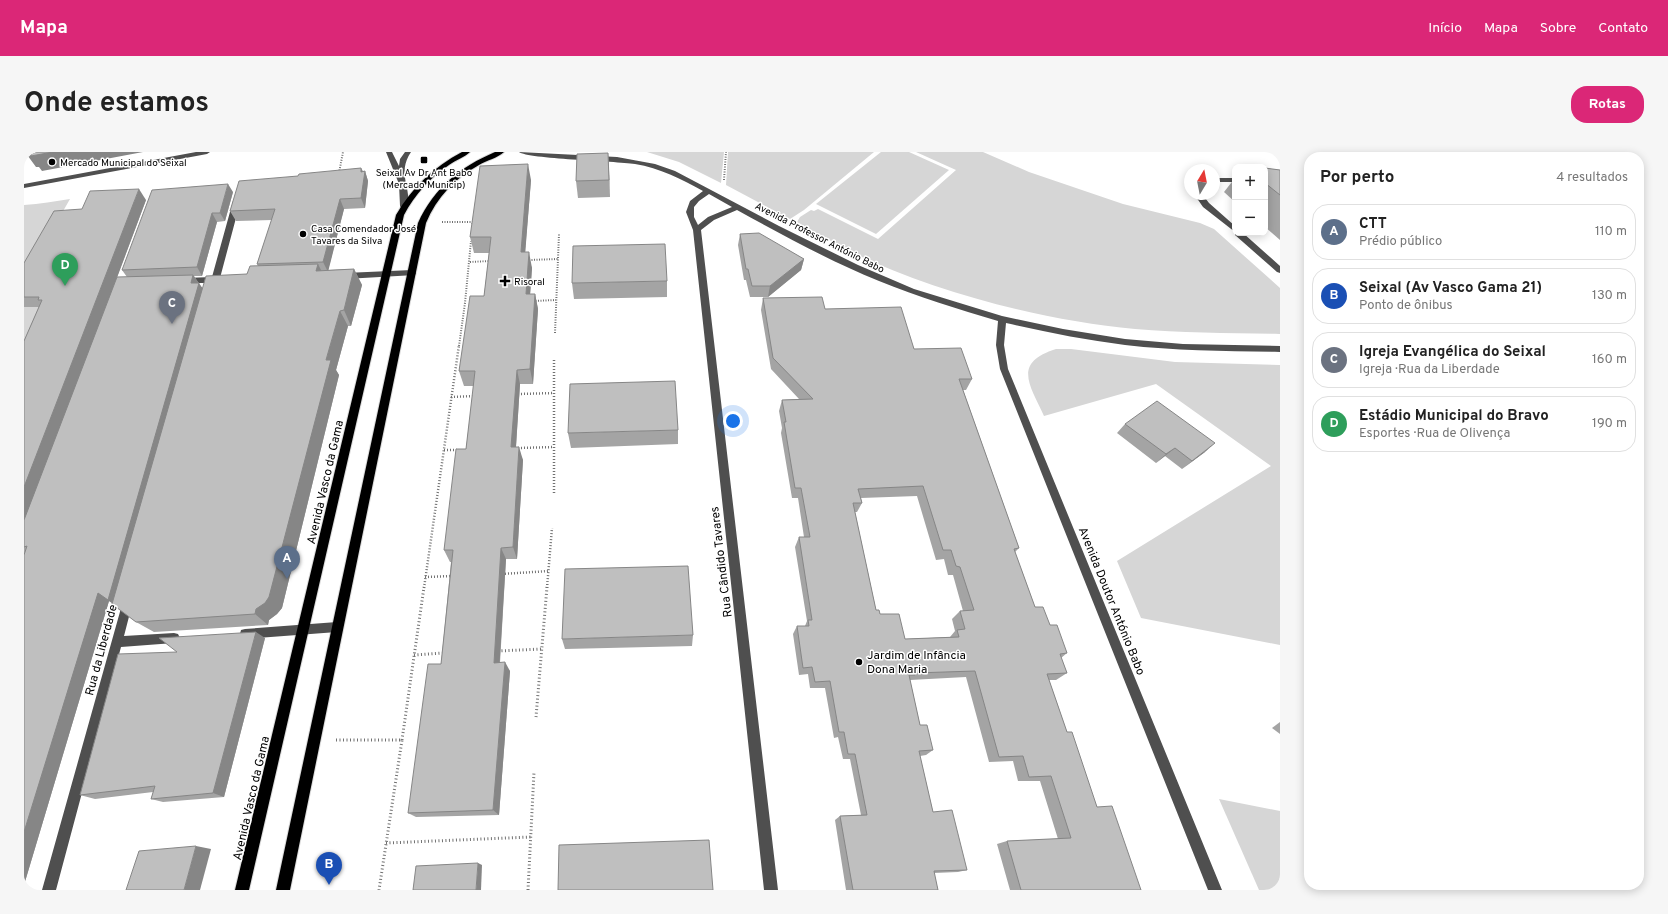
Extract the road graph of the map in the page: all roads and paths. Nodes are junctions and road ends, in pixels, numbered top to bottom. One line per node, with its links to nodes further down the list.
1 (207, 152): 13 (street)
2 (343, 152): 9 (path)
3 (389, 152): 12 (street, Avenida Vasco da Gama)
4 (408, 152): 12 (street)
5 (467, 152): 17 (main road)
6 (501, 152): 19 (main road)
7 (522, 152): 14 (street, Avenida Professor António Babo)
8 (726, 152): 14 (path)
9 (338, 177)
10 (1220, 180): 11 (street)
11 (1232, 180)
12 (403, 184): 17 (street, Avenida Vasco da Gama)
13 (24, 186)
14 (709, 191): 18 (street, Avenida Professor António Babo); 22 (street, Rua Cândido Tavares)
15 (238, 193): 34 (street)
16 (1202, 200): 20 (street)
17 (404, 206): 32 (main road, Avenida Vasco da Gama)
18 (739, 207): 22 (street); 41 (street, Avenida Professor António Babo)
19 (422, 223): 21 (path); 31 (main road)
20 (1232, 227)
21 (472, 228)
22 (697, 230): 80 (street, Rua Cândido Tavares)
23 (559, 234): 26 (path)
24 (472, 235): 29 (path)
25 (1241, 236): 30 (street)
26 (558, 259): 27 (path); 37 (path)
27 (526, 260)
28 (494, 261): 29 (path)
29 (470, 262): 39 (path)
30 (1280, 270)
31 (412, 273): 32 (street); 60 (main road)
32 (386, 274): 33 (street); 61 (main road, Avenida Vasco da Gama)
33 (340, 276)
34 (218, 280): 35 (street); 36 (street)
35 (176, 282)
36 (210, 296)
37 (556, 300): 38 (path); 42 (path)
38 (526, 301)
39 (465, 303): 40 (path); 48 (path)
40 (472, 303)
41 (1002, 319): 43 (street, Avenida Professor António Babo); 81 (street, Avenida Doutor António Babo)
42 (555, 333)
43 (1280, 349)
44 (554, 360): 45 (path)
45 (554, 393): 46 (path); 49 (path)
46 (515, 394)
47 (475, 396): 48 (path)
48 (452, 397): 51 (path)
49 (554, 447): 50 (path); 53 (path)
50 (514, 448)
51 (444, 450): 52 (path); 58 (path)
52 (459, 450)
53 (554, 493)
54 (552, 528): 55 (path)
55 (549, 571): 56 (path); 65 (path)
56 (495, 574)
57 (456, 576): 58 (path)
58 (425, 577): 68 (path)
59 (131, 591): 64 (street, Rua da Liberdade)
60 (337, 627): 61 (street); 70 (main road)
61 (304, 630): 62 (street); 76 (main road, Avenida Vasco da Gama)
62 (234, 634)
63 (187, 638): 64 (street)
64 (117, 642): 75 (street, Rua da Liberdade)
65 (542, 649): 66 (path); 69 (path)
66 (497, 651)
67 (452, 653): 68 (path)
68 (414, 655): 71 (path)
69 (536, 716)
70 (314, 740): 71 (path); 77 (main road)
71 (402, 740): 74 (path)
72 (534, 772): 73 (path)
73 (531, 837): 74 (path); 79 (path)
74 (386, 843): 78 (path)
75 (49, 890)
76 (242, 890)
77 (283, 890)
78 (379, 890)
79 (528, 890)
80 (771, 890)
81 (1215, 890)

